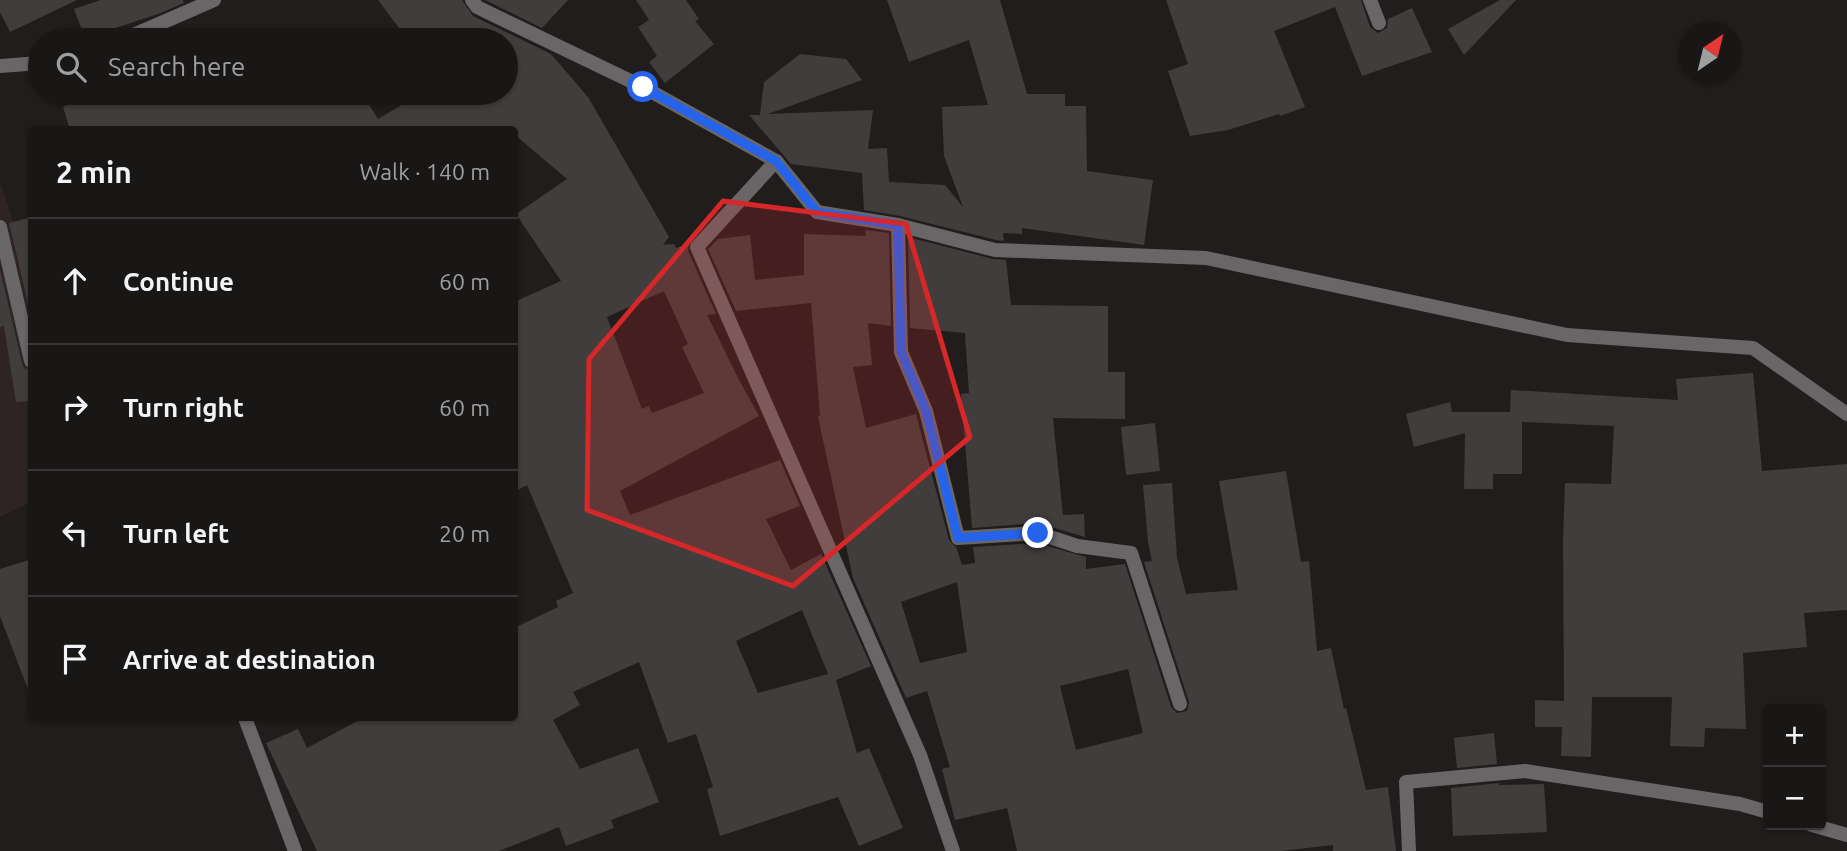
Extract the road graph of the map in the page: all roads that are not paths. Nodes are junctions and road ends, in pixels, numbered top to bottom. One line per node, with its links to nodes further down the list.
1 (214, 0): 5 (street)
2 (472, 0): 8 (street)
3 (1370, 0): 4 (street)
4 (1379, 23)
5 (150, 28)
6 (28, 64): 7 (street)
7 (0, 66)
8 (776, 161): 9 (street); 19 (street)
9 (898, 225): 12 (street); 13 (street)
10 (0, 227): 11 (street)
11 (28, 348)
12 (1847, 414)
13 (1180, 704)
14 (246, 721): 18 (street)
15 (1763, 811): 20 (street)
16 (1826, 829): 17 (street)
17 (1847, 835)
18 (295, 851)
19 (953, 851)
20 (1409, 851)

